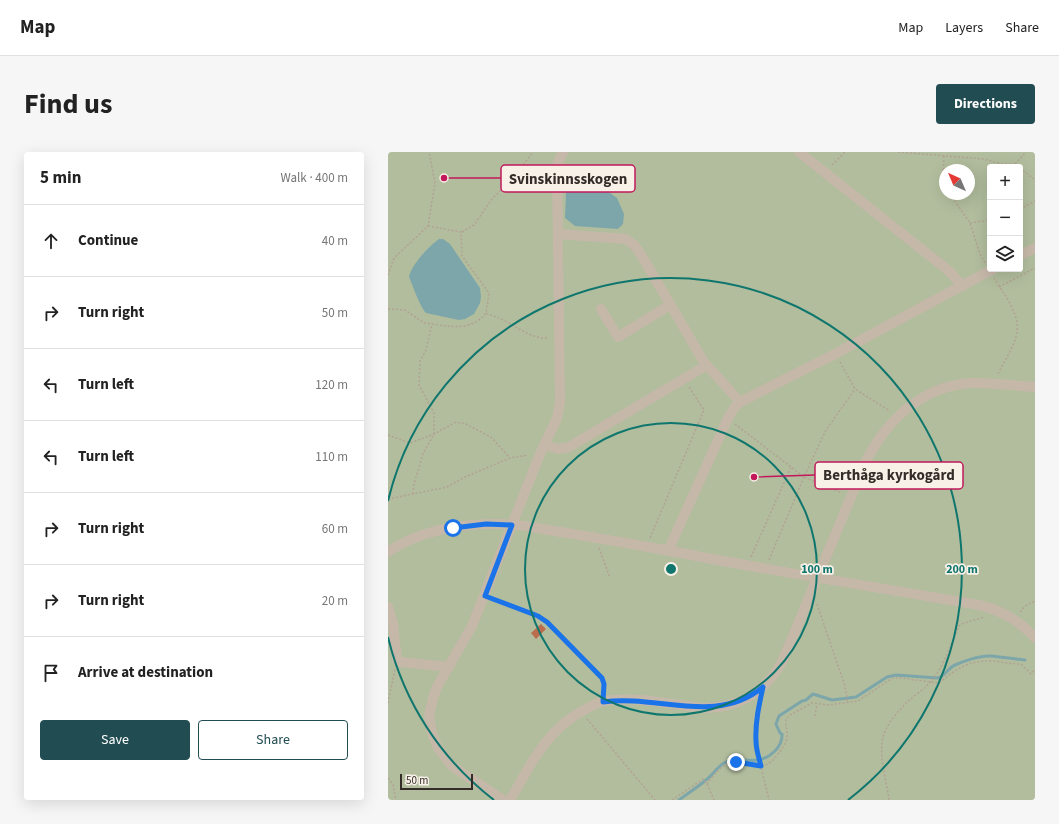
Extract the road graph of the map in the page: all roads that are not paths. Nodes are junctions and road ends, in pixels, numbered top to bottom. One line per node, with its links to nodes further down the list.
1 (563, 152): 3 (lane)
2 (800, 152): 7 (lane)
3 (558, 234): 8 (lane); 13 (lane)
4 (1035, 248): 5 (lane)
5 (1023, 254)
6 (988, 272): 7 (lane)
7 (963, 286): 12 (lane)
8 (670, 305): 9 (lane); 10 (lane)
9 (602, 309)
10 (706, 365): 12 (lane); 13 (lane)
11 (1035, 387): 17 (lane)
12 (740, 402): 15 (lane)
13 (542, 449): 14 (lane)
14 (512, 525): 15 (lane); 16 (lane); 20 (lane)
15 (668, 551): 17 (lane)
16 (388, 552)
17 (818, 577): 19 (lane); 22 (lane)
18 (388, 607): 20 (lane)
19 (1035, 638)
20 (449, 667): 21 (lane)
21 (503, 800)
22 (510, 800)

